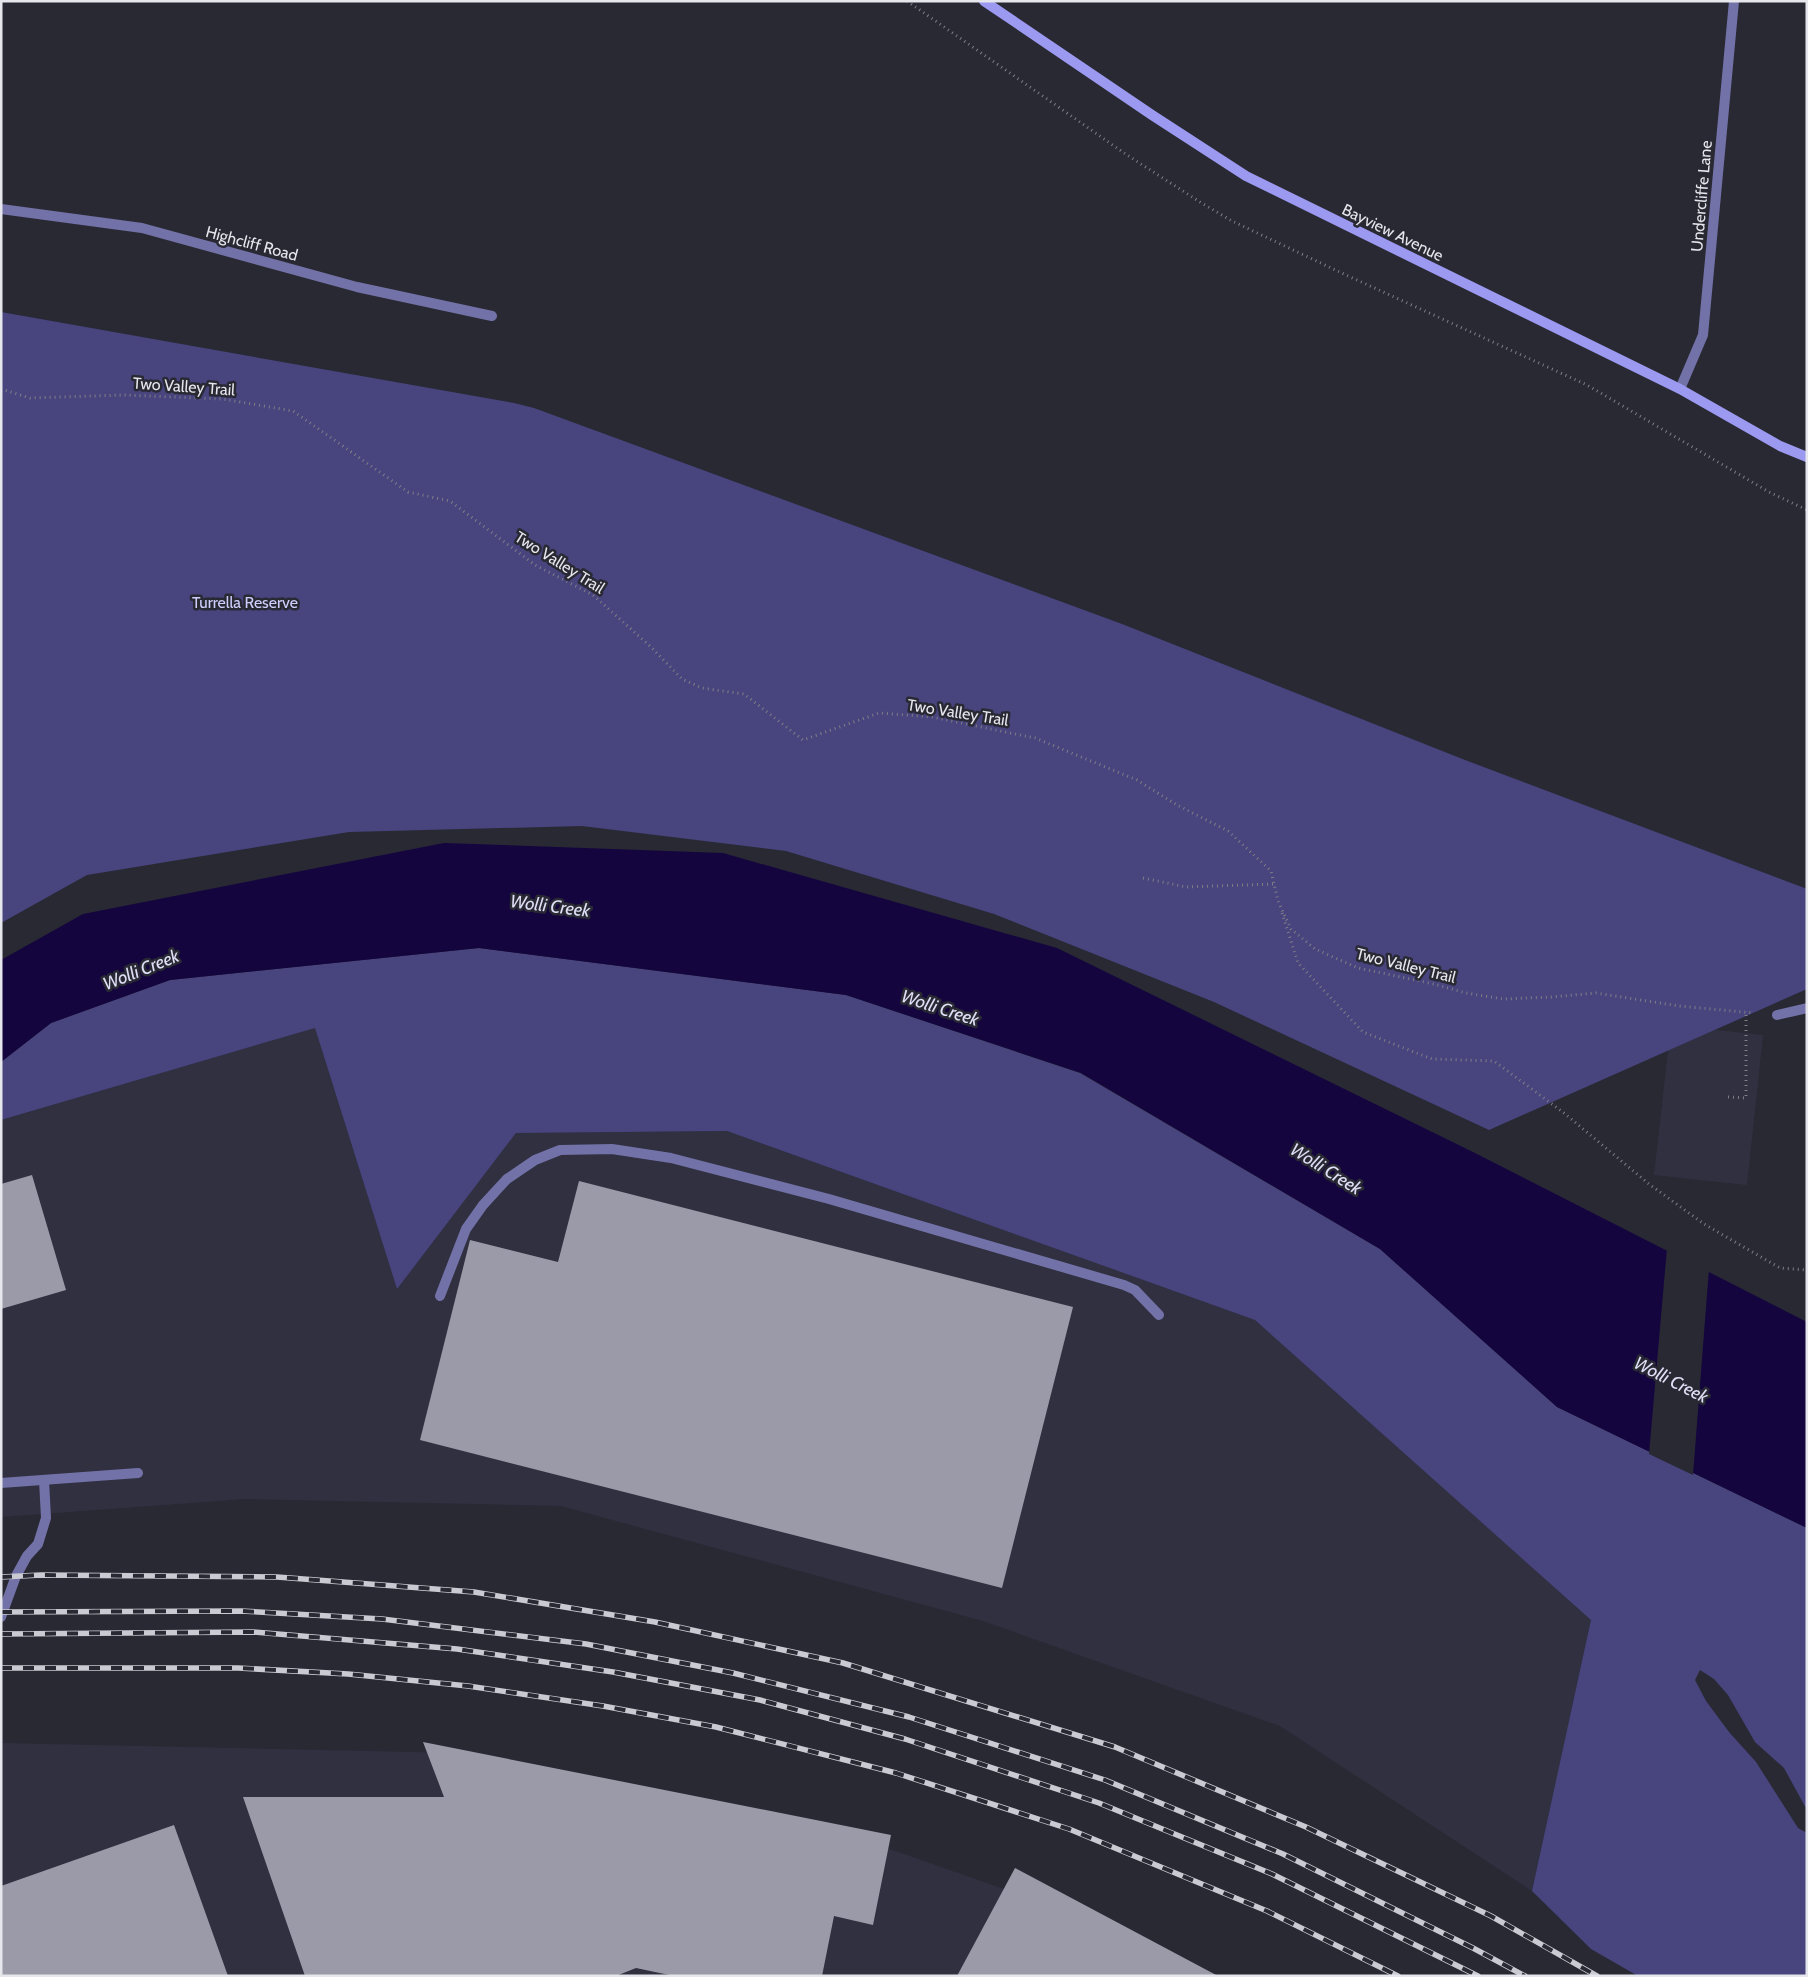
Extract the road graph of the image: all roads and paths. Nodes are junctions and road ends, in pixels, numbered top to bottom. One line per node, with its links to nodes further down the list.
1 (907, 1): 9 (path)
2 (984, 1): 7 (main road, Bayview Avenue)
3 (1734, 1): 7 (street, Undercliffe Lane)
4 (1, 209): 5 (street, Highcliff Road)
5 (492, 316)
6 (1, 389): 11 (path, Two Valley Trail)
7 (1680, 389): 8 (main road, Bayview Avenue)
8 (1807, 457)
9 (1807, 510)
10 (1143, 878): 11 (path)
11 (1274, 884): 12 (path, Two Valley Trail)
12 (1278, 901): 14 (path, Two Valley Trail); 17 (path)
13 (1807, 1008): 15 (street)
14 (1746, 1012): 15 (path, Two Valley Trail); 16 (path)
15 (1777, 1015)
16 (1728, 1097)
17 (1807, 1270)
18 (440, 1296): 19 (street)
19 (1159, 1315)
20 (138, 1474): 21 (street)
21 (44, 1480): 22 (street); 23 (street)
22 (1, 1483)
23 (1, 1617)

